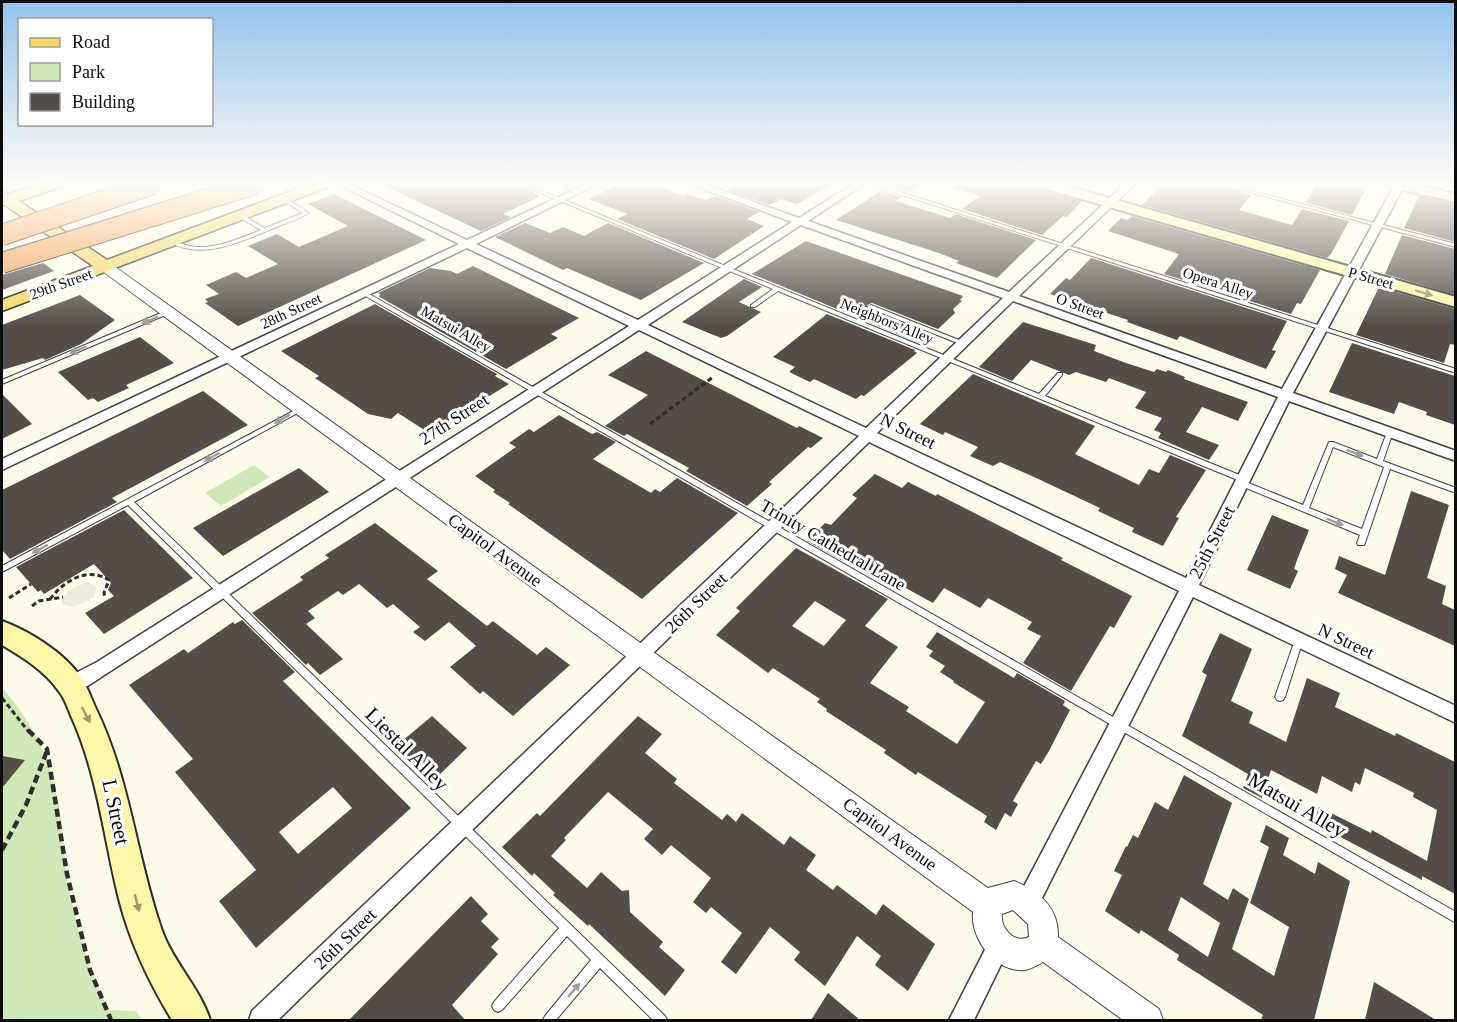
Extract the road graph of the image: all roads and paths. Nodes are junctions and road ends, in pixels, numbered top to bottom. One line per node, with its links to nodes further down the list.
1 (53, 232): 21 (main road, Capitol Avenue)
2 (87, 232): 20 (highway, bridge)
3 (100, 232): 20 (highway, bridge)
4 (199, 232): 16 (main road, 29th Street)
5 (261, 232): 16 (lane)
6 (441, 232): 17 (street, N Street)
7 (493, 232): 17 (street, 28th Street)
8 (637, 232): 22 (lane, Neighbors Alley)
9 (785, 232): 22 (street, 27th Street)
10 (827, 232): 26 (street, O Street)
11 (1017, 232): 18 (lane, Opera Alley)
12 (1079, 232): 18 (street, 26th Street)
13 (1210, 232): 23 (main road, P Street)
14 (1375, 232): 23 (street, 25th Street)
15 (1403, 232): 19 (lane)
16 (172, 242): 21 (main road, 29th Street)
17 (467, 244): 25 (street, 28th Street); 32 (street, N Street)
18 (1064, 246): 26 (street, 26th Street); 33 (lane, Opera Alley)
19 (1455, 246)
20 (2, 262)
21 (106, 267): 28 (main road, 29th Street); 31 (street, Capitol Avenue)
22 (727, 269): 24 (lane, Neighbors Alley); 32 (street, 27th Street)
23 (1354, 273): 27 (main road, P Street, one-way to 27); 33 (street, 25th Street)
24 (777, 289): 29 (lane); 36 (lane, Neighbors Alley)
25 (364, 293): 35 (street, 28th Street); 41 (lane, Matsui Alley)
26 (1010, 297): 34 (street, 26th Street); 42 (street, O Street)
27 (1455, 302)
28 (2, 306)
29 (753, 306)
30 (871, 307): 34 (lane)
31 (168, 312): 35 (street, Capitol Avenue); 40 (lane, one-way to 40)
32 (639, 324): 41 (street, 27th Street); 47 (street, N Street)
33 (1323, 329): 37 (lane, Opera Alley); 42 (street, 25th Street)
34 (962, 343): 36 (street, 26th Street)
35 (230, 357): 44 (street, Capitol Avenue); 50 (street, 28th Street)
36 (946, 358): 43 (lane, Neighbors Alley); 47 (street, 26th Street)
37 (1455, 371)
38 (1060, 374): 43 (lane)
39 (708, 381): 45 (path)
40 (2, 382)
41 (532, 391): 52 (street, 27th Street); 57 (lane, Trinity Cathedral Lane)
42 (1287, 395): 46 (street, O Street); 53 (street, 25th Street)
43 (1040, 397): 53 (lane, Neighbors Alley)
44 (300, 409): 52 (street, Capitol Avenue); 55 (lane, one-way to 55)
45 (650, 424)
46 (1390, 432): 48 (street, O Street); 49 (lane)
47 (869, 434): 57 (street, 26th Street); 62 (street, N Street)
48 (1455, 456)
49 (1379, 462): 51 (lane); 56 (lane, one-way to 49)
50 (2, 465)
51 (1388, 466): 54 (lane); 58 (lane)
52 (398, 479): 63 (street, 27th Street); 71 (street, Capitol Avenue)
53 (1243, 482): 56 (lane, Neighbors Alley); 62 (street, 25th Street)
54 (1455, 491)
55 (129, 501): 60 (lane, one-way to 60); 63 (lane, Liestal Alley)
56 (1305, 509): 58 (lane, Neighbors Alley, one-way to 58)
57 (773, 527): 71 (street, 26th Street); 76 (lane, Trinity Cathedral Lane)
58 (1364, 533): 59 (lane)
59 (1361, 543)
60 (2, 569)
61 (31, 584): 65 (path)
62 (1189, 588): 70 (street, N Street); 76 (street, 25th Street)
63 (221, 591): 72 (street, 27th Street); 78 (lane, Liestal Alley)
64 (63, 597): 67 (path)
65 (9, 598)
66 (105, 598): 67 (path)
67 (50, 599): 68 (path)
68 (32, 606)
69 (2, 632): 72 (main road, L Street)
70 (1299, 640): 73 (lane); 75 (street, N Street)
71 (640, 656): 78 (street, 26th Street); 81 (street, Capitol Avenue)
72 (70, 685): 89 (main road, L Street, one-way to 89)
73 (1280, 697)
74 (2, 698): 77 (path)
75 (1455, 715)
76 (1119, 725): 80 (street, 25th Street); 82 (lane, Matsui Alley)
77 (47, 749): 79 (path); 88 (path)
78 (462, 828): 83 (lane, Liestal Alley); 90 (street, 26th Street)
79 (2, 850)
80 (1028, 902): 81 (street); 84 (street)
81 (989, 906): 85 (street)
82 (1455, 918)
83 (566, 928): 86 (lane, Liestal Alley); 87 (lane)
84 (1042, 943): 85 (street); 94 (street)
85 (999, 946): 93 (street)
86 (599, 960): 91 (lane, one-way to 86); 92 (lane, Liestal Alley)
87 (498, 1006)
88 (111, 1020)
89 (192, 1020)
90 (261, 1020)
91 (549, 1020)
92 (660, 1020)
93 (961, 1020)
94 (1148, 1020)

